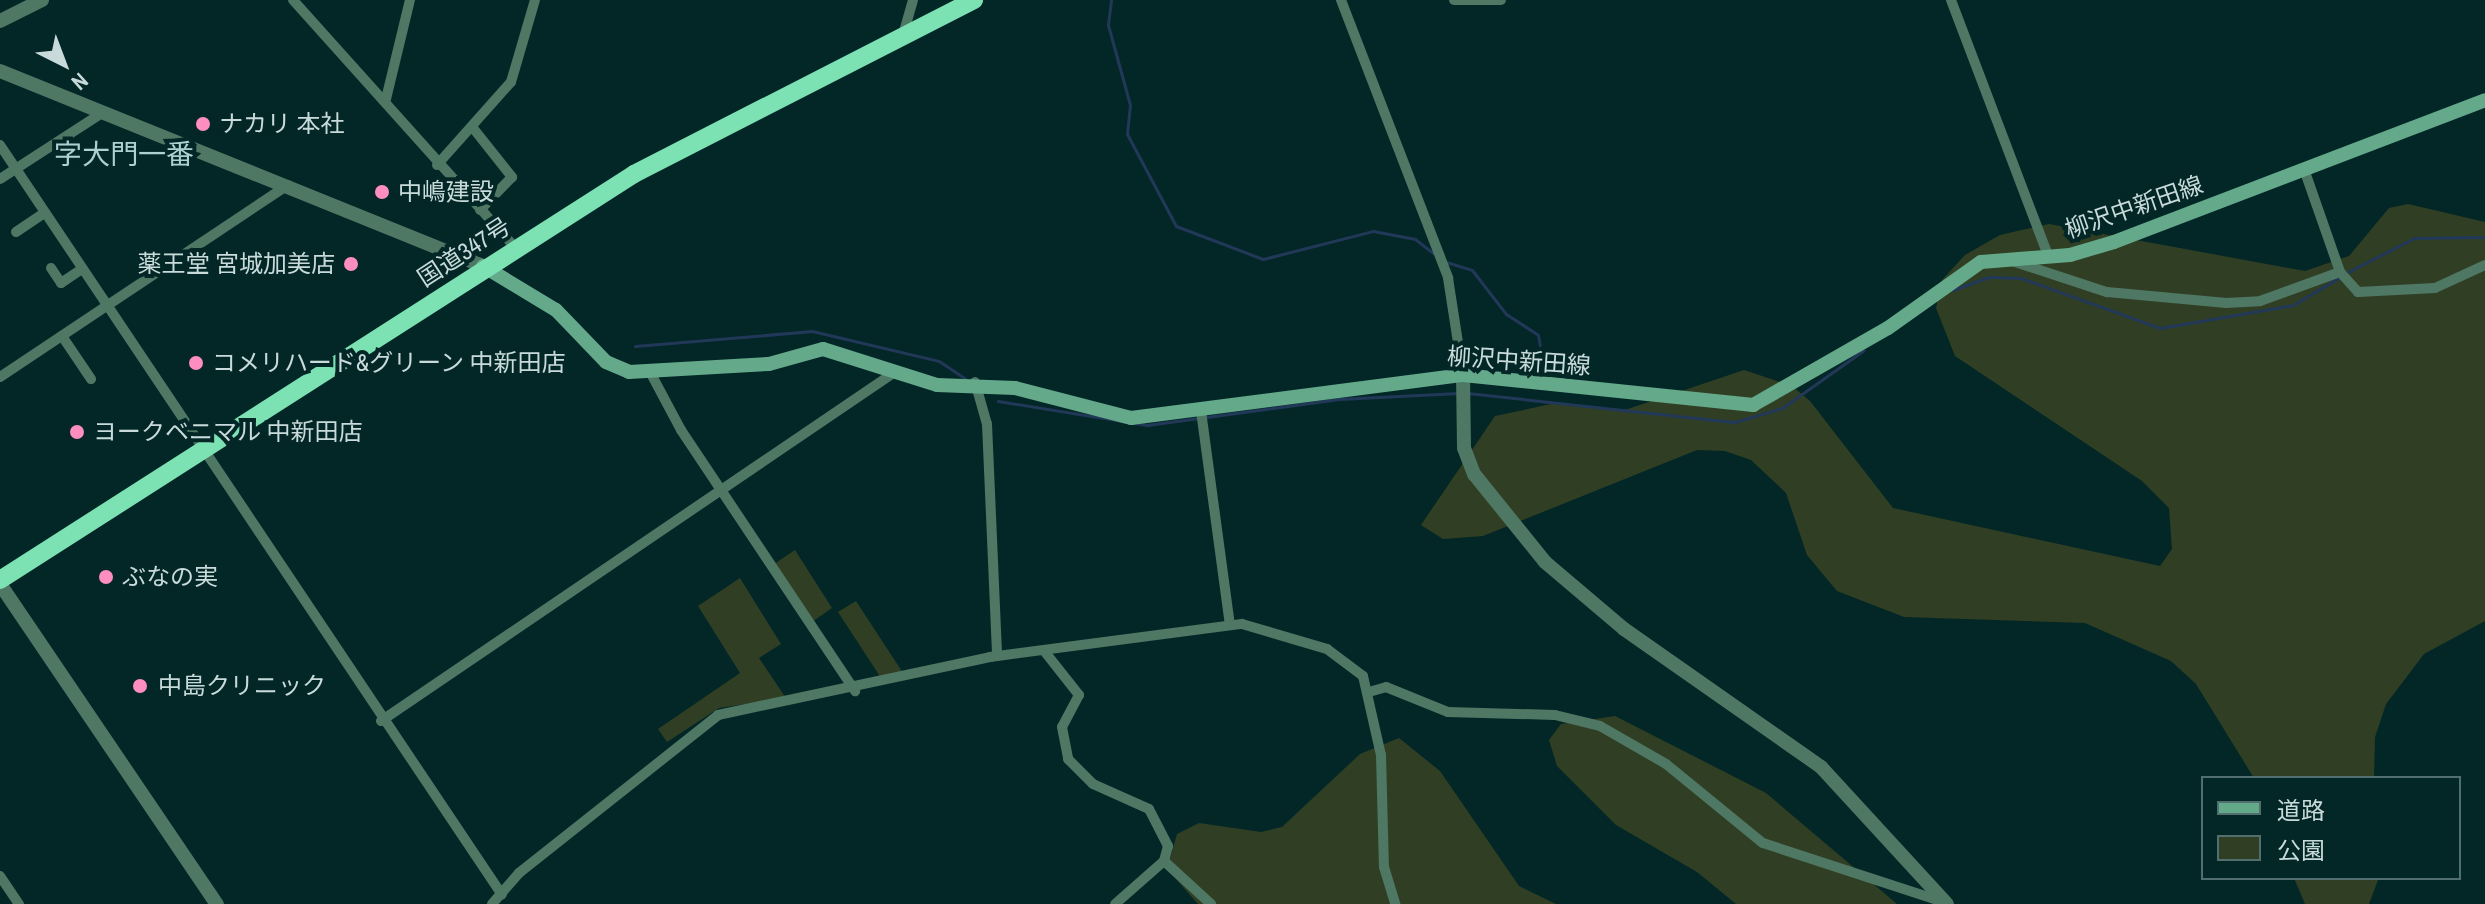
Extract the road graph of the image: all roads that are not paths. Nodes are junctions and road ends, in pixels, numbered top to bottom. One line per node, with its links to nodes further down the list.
1 (42, 0): 11 (street)
2 (293, 0): 14 (street)
3 (410, 0): 14 (street)
4 (535, 0): 17 (street)
5 (913, 0): 12 (street)
6 (974, 0): 12 (highway, 国道347号)
7 (1341, 0): 41 (street)
8 (1454, 0): 9 (street)
9 (1501, 0)
10 (1951, 0): 28 (street)
11 (0, 21)
12 (903, 36): 27 (highway, 国道347号)
13 (0, 71): 16 (street)
14 (386, 99): 19 (street)
15 (2485, 100): 21 (main road, 柳沢中新田線)
16 (102, 113): 20 (street); 23 (street)
17 (473, 128): 19 (street); 24 (street)
18 (0, 145): 20 (street)
19 (437, 165): 24 (street)
20 (16, 169): 22 (street); 25 (street)
21 (2304, 169): 28 (main road, 柳沢中新田線); 34 (street)
22 (0, 179)
23 (289, 184): 31 (street); 35 (street)
24 (480, 210): 27 (street)
25 (44, 213): 26 (street); 33 (street)
26 (16, 232)
27 (515, 247): 31 (highway, 国道347号)
28 (2048, 256): 29 (main road, 柳沢中新田線)
29 (2012, 257): 34 (street); 41 (main road, 柳沢中新田線)
30 (2485, 265): 34 (street)
31 (483, 266): 37 (main road, 柳沢中新田線); 44 (highway, 国道347号)
32 (51, 268): 33 (street)
33 (82, 269): 35 (street)
34 (2340, 272)
35 (107, 305): 36 (street); 44 (street)
36 (62, 336): 39 (street); 40 (street)
37 (649, 370): 38 (main road, 柳沢中新田線); 45 (street)
38 (895, 372): 42 (main road, 柳沢中新田線); 45 (street)
39 (0, 377)
40 (91, 379)
41 (1464, 380): 43 (main road, 柳沢中新田線); 56 (street)
42 (975, 385): 43 (main road, 柳沢中新田線); 49 (street)
43 (1201, 411): 47 (street)
44 (203, 454): 46 (highway, 国道347号); 52 (street)
45 (721, 491): 50 (street); 52 (street)
46 (0, 582): 58 (street)
47 (1230, 625): 48 (street); 51 (street)
48 (1045, 652): 49 (street); 53 (street)
49 (997, 656): 50 (street)
50 (855, 691): 55 (street)
51 (1369, 692): 56 (street); 62 (street)
52 (381, 721): 55 (street)
53 (1164, 861): 60 (street); 61 (street)
54 (0, 876): 57 (street)
55 (502, 895): 59 (street)
56 (1947, 903)
57 (19, 904)
58 (217, 904)
59 (492, 904)
60 (1115, 904)
61 (1211, 904)
62 (1395, 904)

